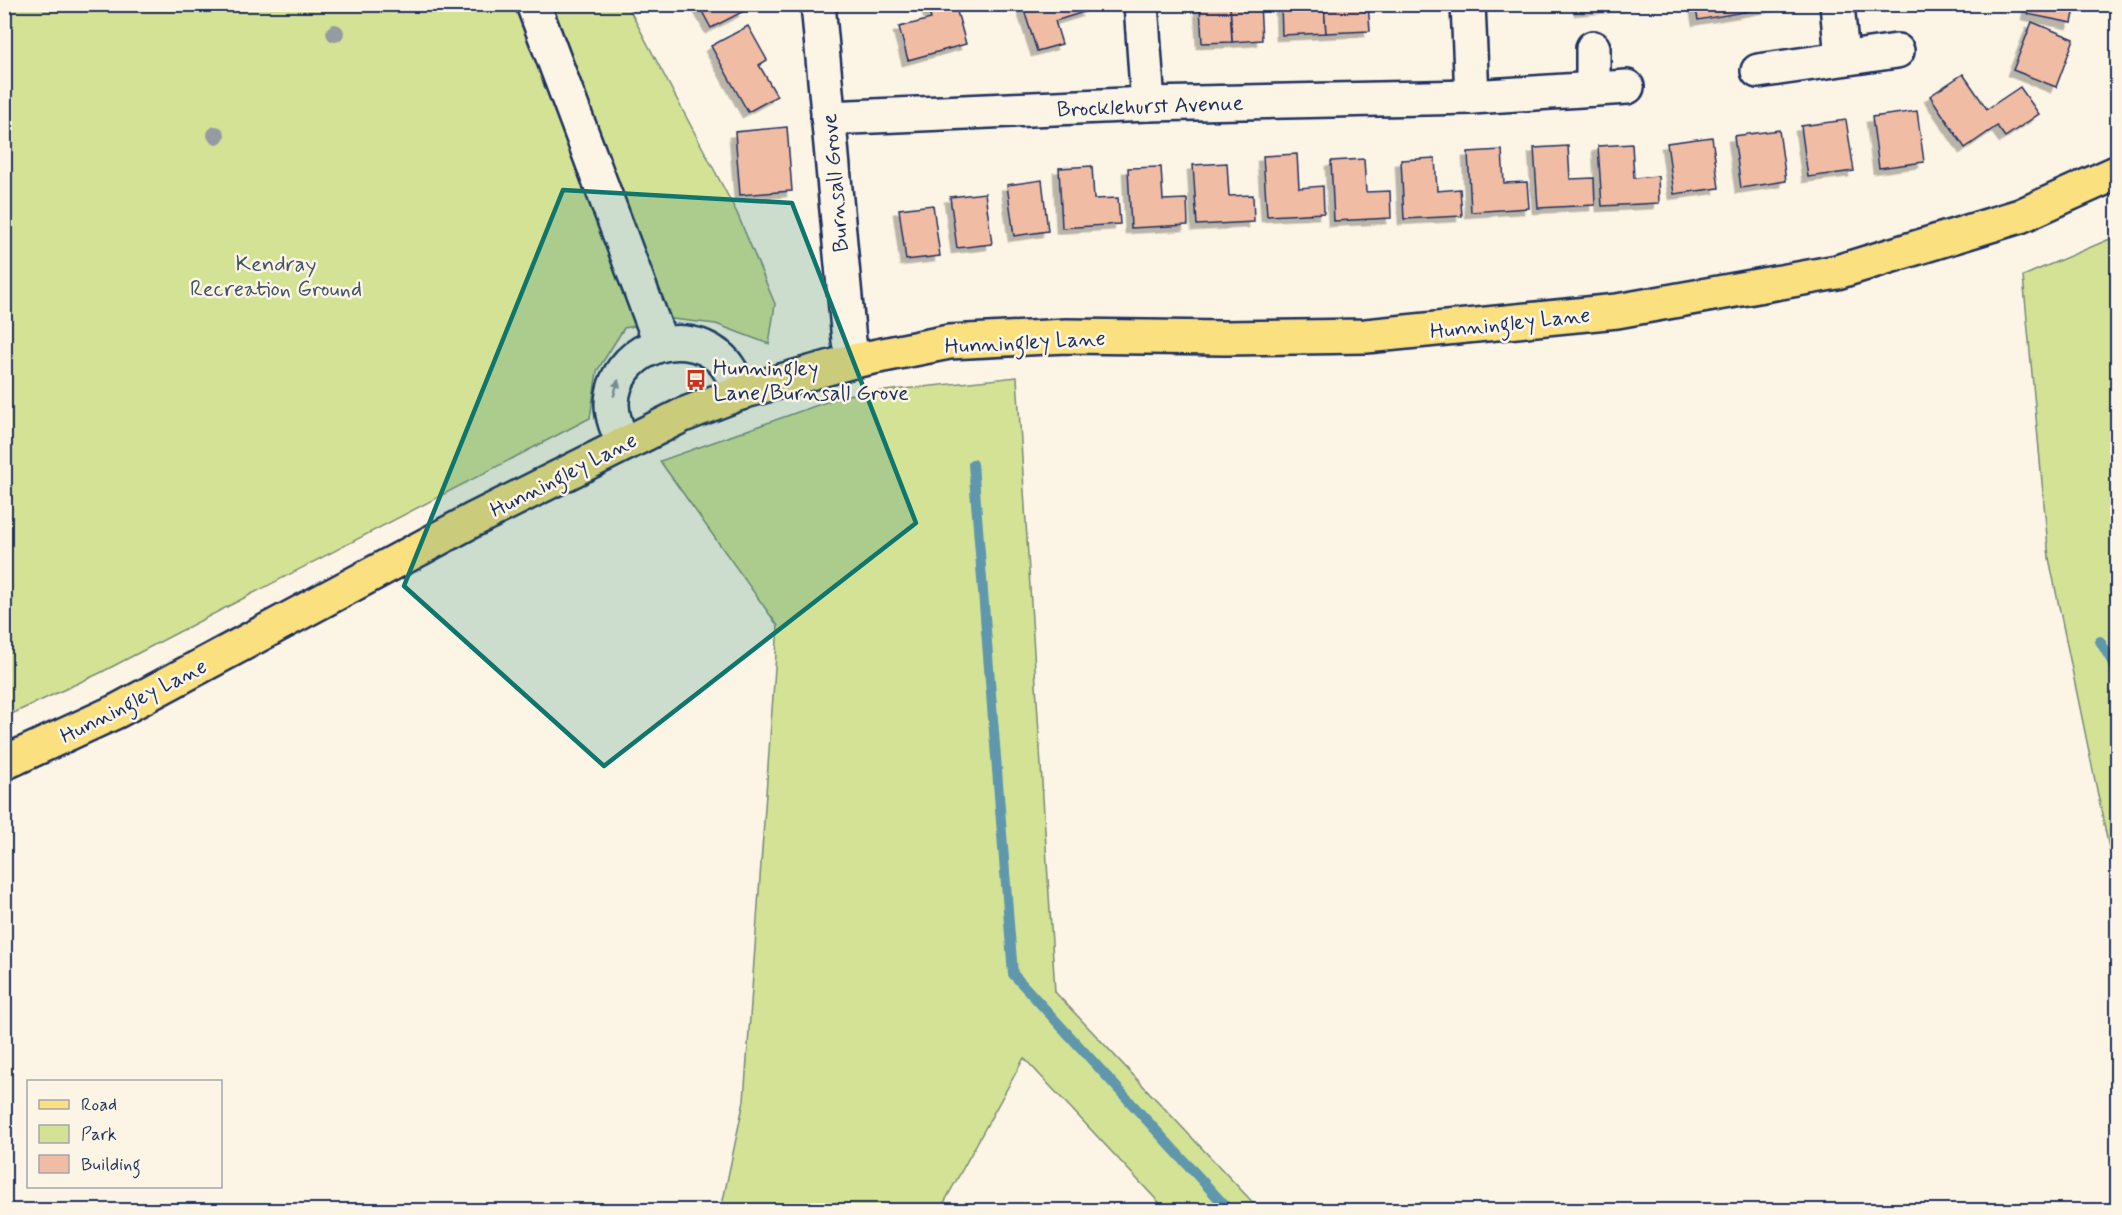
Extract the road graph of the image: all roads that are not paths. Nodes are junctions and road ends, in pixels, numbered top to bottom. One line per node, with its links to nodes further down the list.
1 (533, 4): 16 (street)
2 (818, 4): 14 (street, Burnsall Grove)
3 (1141, 4): 13 (street)
4 (1468, 4): 12 (street)
5 (1837, 4): 8 (street)
6 (1593, 48): 11 (street)
7 (1897, 51): 8 (street)
8 (1842, 58): 9 (street)
9 (1758, 71)
10 (1627, 87): 11 (street, Brocklehurst Avenue)
11 (1593, 89): 12 (street, Brocklehurst Avenue)
12 (1472, 97): 13 (street, Brocklehurst Avenue)
13 (1148, 104): 14 (street, Brocklehurst Avenue)
14 (828, 118): 17 (street, Burnsall Grove)
15 (2118, 172): 17 (main road, Hunningley Lane)
16 (661, 344): 18 (street); 19 (street, one-way to 16)
17 (853, 361): 18 (main road, Hunningley Lane)
18 (741, 393): 19 (main road, Hunningley Lane)
19 (624, 444): 20 (main road, Hunningley Lane)
20 (4, 763)

